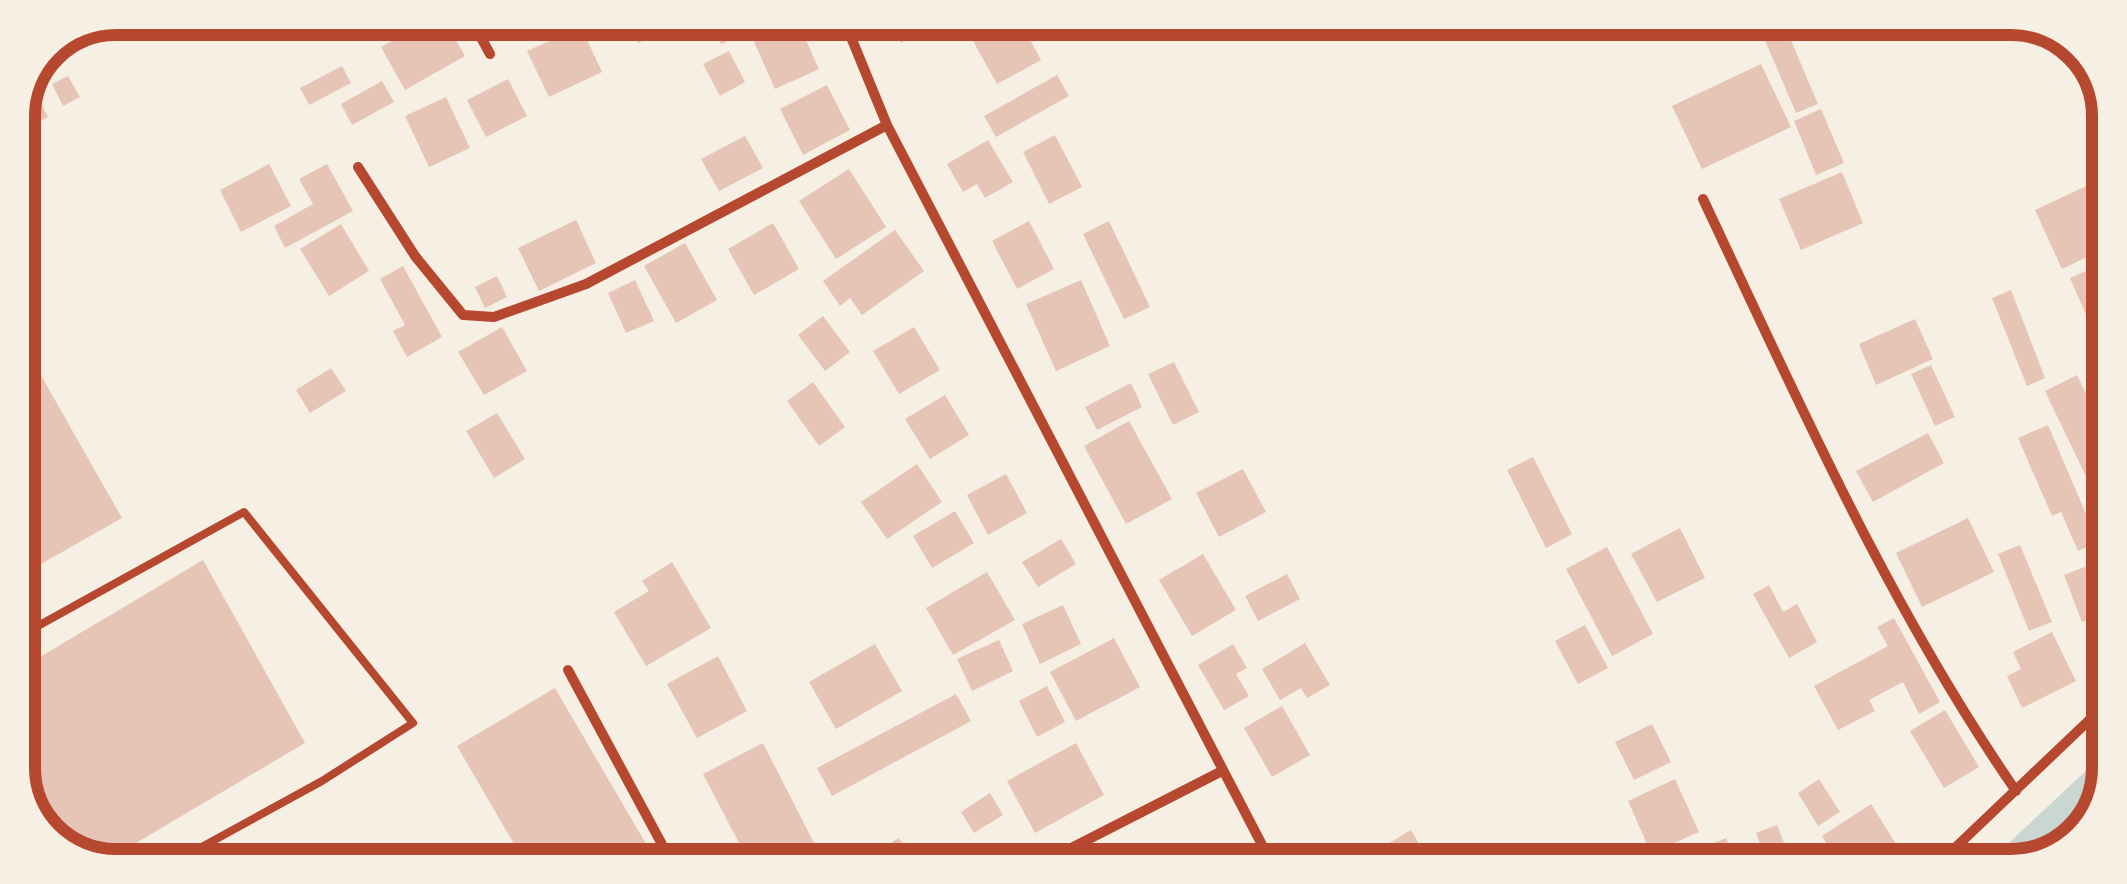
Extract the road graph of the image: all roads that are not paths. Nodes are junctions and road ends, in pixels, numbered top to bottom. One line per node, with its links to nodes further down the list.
1 (479, 35): 3 (street)
2 (850, 35): 4 (street)
3 (490, 54)
4 (886, 124): 5 (street); 10 (street)
5 (358, 167)
6 (1703, 199): 11 (street)
7 (35, 629): 12 (lane)
8 (568, 670): 13 (street)
9 (2092, 718): 11 (street)
10 (1222, 771): 14 (street); 15 (street)
11 (2016, 791): 16 (street)
12 (198, 849)
13 (664, 849)
14 (1069, 849)
15 (1264, 849)
16 (1954, 849)

